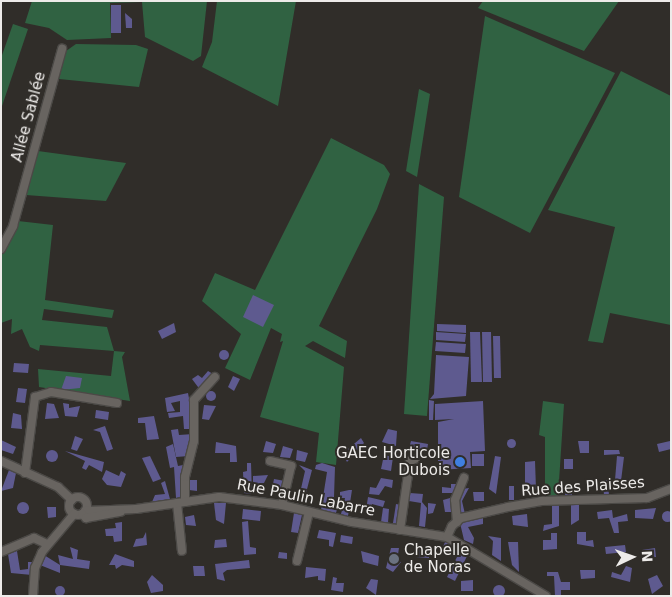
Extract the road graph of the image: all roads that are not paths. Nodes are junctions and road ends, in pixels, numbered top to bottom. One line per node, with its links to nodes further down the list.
1 (62, 48): 2 (street, Allée Sablée)
2 (1, 249)
3 (214, 378): 13 (street)
4 (117, 403): 8 (street)
5 (415, 459): 19 (street)
6 (1, 461): 8 (street)
7 (270, 461): 14 (street)
8 (25, 473): 11 (street)
9 (464, 478): 18 (street)
10 (671, 489): 18 (street, Rue des Plaisses)
11 (72, 500): 12 (street); 17 (street)
12 (86, 502): 15 (street); 17 (street)
13 (181, 502): 14 (street, Rue Paulin Labarre); 15 (street, Rue Paulin Labarre); 23 (street)
14 (282, 505): 16 (street, Rue Paulin Labarre)
15 (121, 510): 17 (street, Rue Paulin Labarre)
16 (308, 512): 19 (street, Rue Paulin Labarre); 24 (street)
17 (81, 513): 21 (street)
18 (457, 522): 20 (street)
19 (400, 530): 20 (street, Rue Paulin Labarre)
20 (447, 537): 26 (street, Rue Paulin Labarre)
21 (48, 544): 22 (street); 25 (street)
22 (1, 552)
23 (182, 552)
24 (297, 561)
25 (33, 596)
26 (546, 596)

